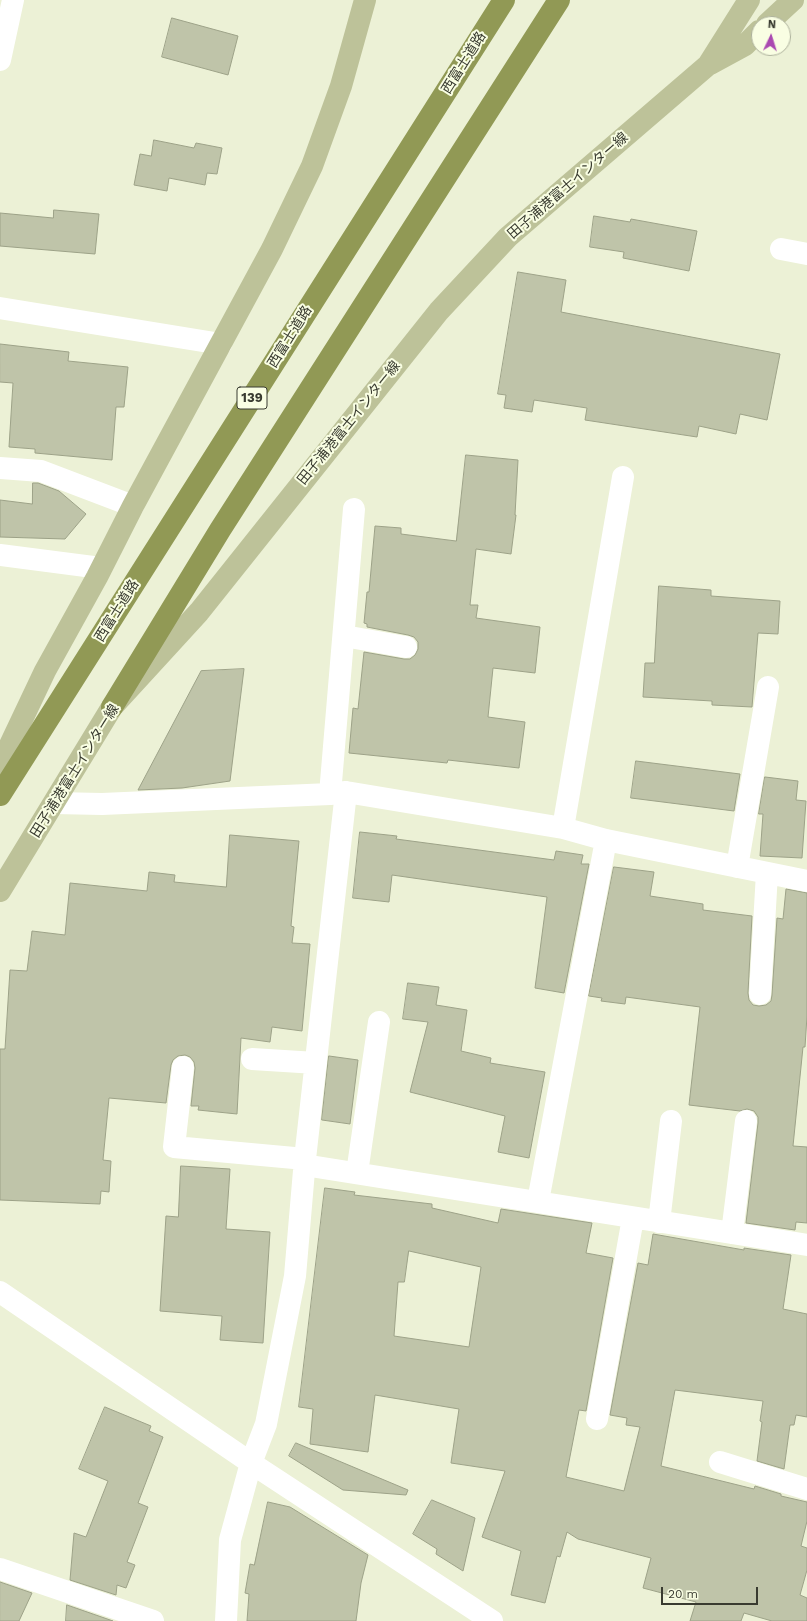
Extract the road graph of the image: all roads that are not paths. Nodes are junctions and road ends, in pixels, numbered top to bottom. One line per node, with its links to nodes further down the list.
1 (13, 0): 11 (street)
2 (365, 0): 9 (main road)
3 (368, 0): 9 (main road)
4 (504, 0): 29 (highway, 西富士道路 / 139)
5 (559, 0): 26 (highway)
6 (749, 0): 12 (main road, 田子浦港富士インター線)
7 (793, 0): 8 (main road)
8 (776, 16)
9 (360, 22): 16 (main road)
10 (751, 39): 12 (main road)
11 (0, 60)
12 (708, 65): 26 (main road, 田子浦港富士インター線)
13 (781, 249): 14 (street)
14 (807, 254)
15 (0, 308): 16 (street)
16 (221, 344): 19 (main road)
17 (0, 468): 19 (street)
18 (623, 477): 31 (street)
19 (133, 506): 22 (main road)
20 (354, 509): 23 (street)
21 (0, 555): 22 (street)
22 (101, 568): 27 (main road)
23 (344, 636): 24 (street); 28 (street)
24 (406, 647)
25 (768, 687): 33 (street)
26 (112, 707): 30 (main road, 田子浦港富士インター線)
27 (0, 766)
28 (338, 793): 30 (street); 31 (street); 40 (street)
29 (0, 795)
30 (54, 803): 36 (main road, 田子浦港富士インター線)
31 (563, 828): 32 (street)
32 (606, 840): 33 (street); 46 (street)
33 (737, 867): 34 (street)
34 (768, 873): 35 (street); 37 (street)
35 (807, 881)
36 (0, 891)
37 (760, 994)
38 (379, 1022): 45 (street)
39 (252, 1059): 40 (street)
40 (316, 1063): 44 (street)
41 (183, 1067): 44 (street)
42 (671, 1121): 48 (street)
43 (746, 1121): 49 (street)
44 (305, 1162): 45 (street); 54 (street)
45 (357, 1173): 46 (street)
46 (538, 1201): 47 (street)
47 (633, 1218): 48 (street); 52 (street)
48 (659, 1222): 49 (street)
49 (732, 1233): 50 (street)
50 (807, 1245)
51 (0, 1292): 54 (street)
52 (597, 1419)
53 (720, 1462): 55 (street)
54 (251, 1463): 58 (street); 59 (street)
55 (807, 1489)
56 (0, 1569): 57 (street)
57 (153, 1621)
58 (226, 1621)
59 (492, 1621)

